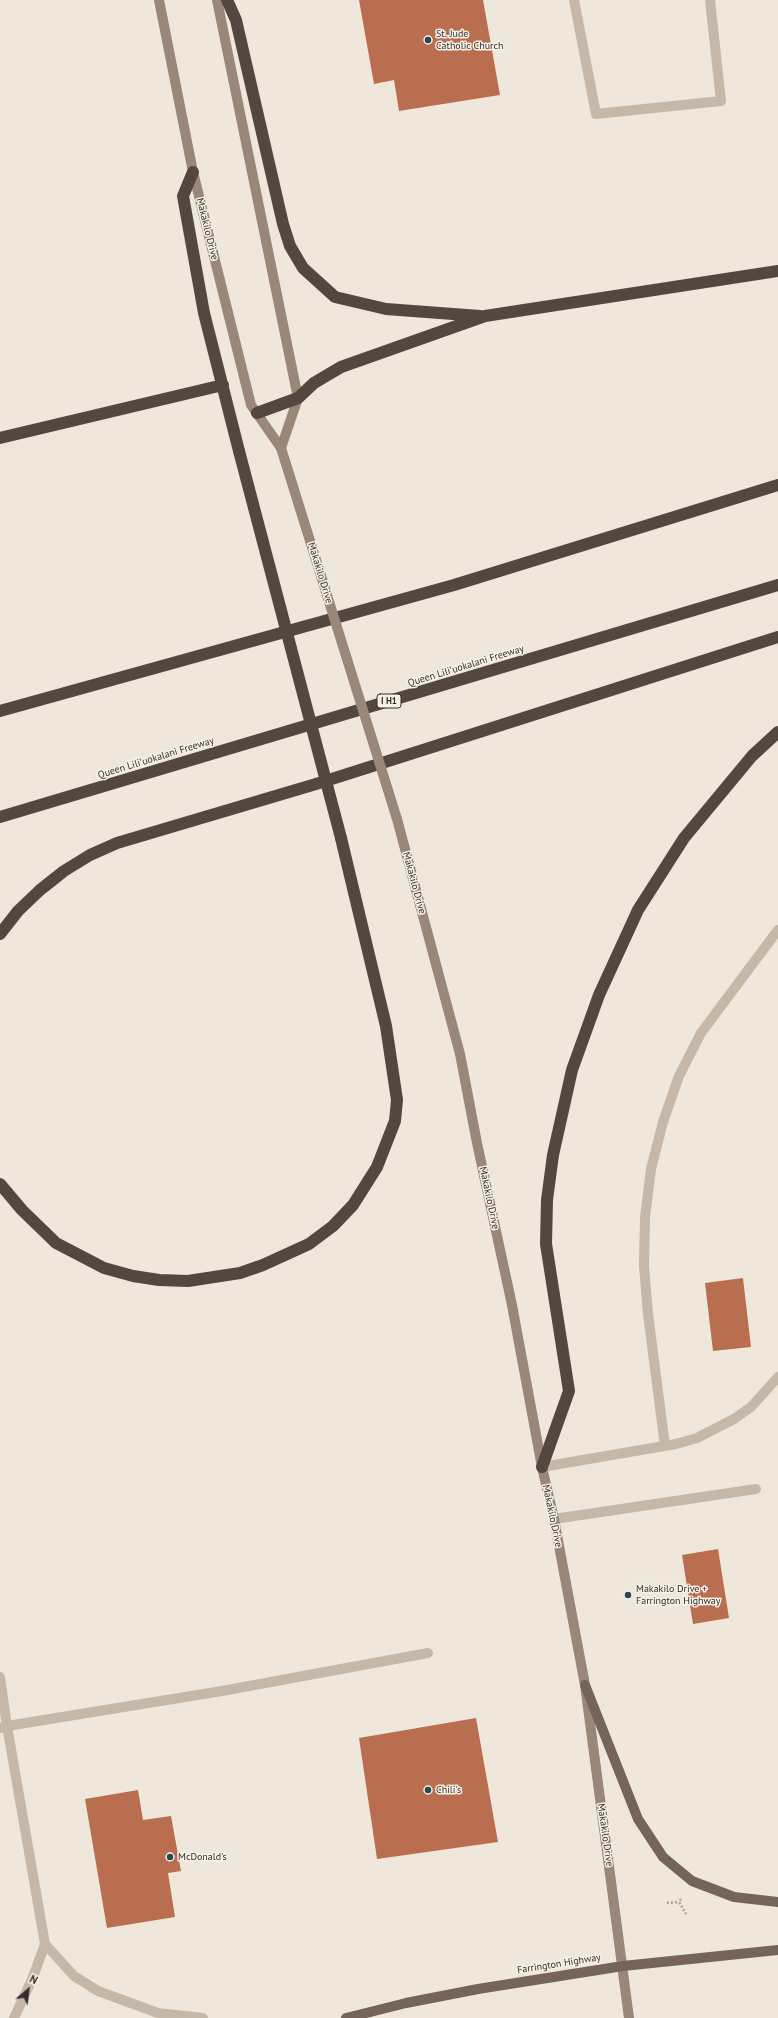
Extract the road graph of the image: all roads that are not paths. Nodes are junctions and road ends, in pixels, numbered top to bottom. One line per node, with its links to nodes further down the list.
1 (159, 0): 6 (main road, Makakilo Drive)
2 (218, 0): 10 (main road)
3 (227, 0): 8 (highway)
4 (574, 0): 5 (lane)
5 (710, 0)
6 (192, 172): 9 (highway); 11 (main road, Makakilo Drive)
7 (778, 271): 8 (highway)
8 (485, 316): 10 (highway)
9 (223, 385): 12 (highway); 22 (highway, bridge)
10 (298, 398): 11 (highway); 13 (main road)
11 (257, 413): 13 (main road, Makakilo Drive)
12 (0, 438)
13 (281, 448): 25 (main road, Makakilo Drive, bridge)
14 (778, 485): 17 (highway)
15 (778, 585): 19 (highway, Queen Liliʻuokalani Freeway / I H1)
16 (778, 637): 21 (highway)
17 (0, 711)
18 (778, 732): 25 (highway)
19 (0, 817)
20 (778, 930): 24 (lane)
21 (0, 934)
22 (0, 1184)
23 (778, 1376): 24 (lane)
24 (666, 1446): 25 (lane)
25 (542, 1468): 27 (main road, Makakilo Drive)
26 (756, 1489): 27 (lane)
27 (554, 1519): 30 (main road, Makakilo Drive)
28 (428, 1653): 31 (lane)
29 (0, 1678): 31 (lane)
30 (585, 1685): 32 (main road); 35 (main road, Makakilo Drive)
31 (4, 1727): 33 (lane)
32 (778, 1902)
33 (45, 1944): 36 (lane); 37 (lane)
34 (778, 1950): 35 (main road, Farrington Highway)
35 (623, 1966): 38 (main road, Farrington Highway); 39 (main road, Makakilo Drive)
36 (14, 2018)
37 (203, 2018)
38 (346, 2018)
39 (629, 2018)

